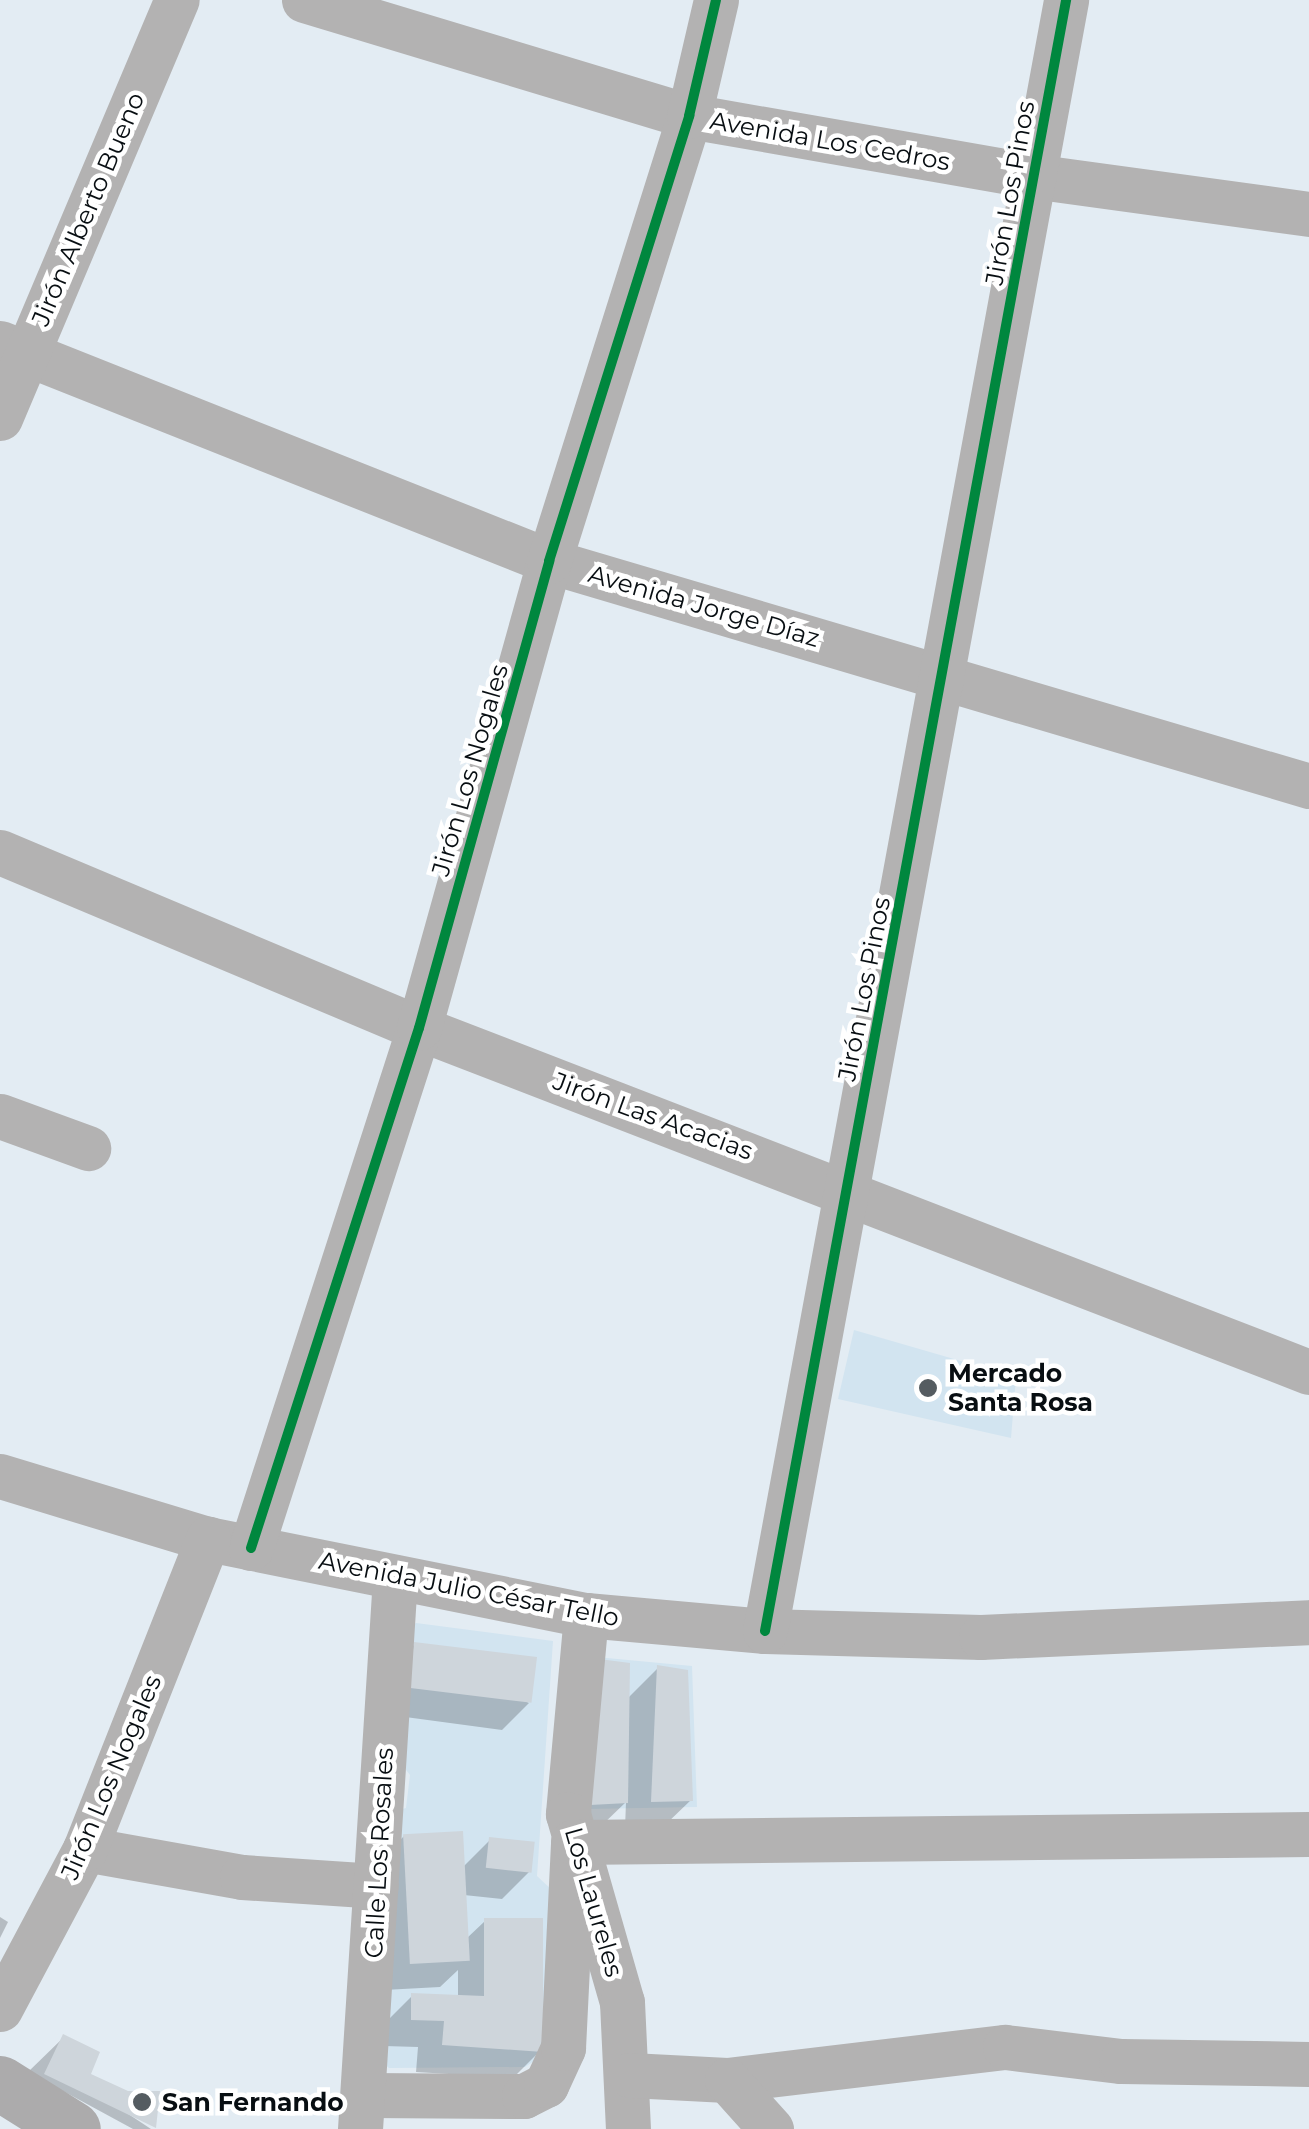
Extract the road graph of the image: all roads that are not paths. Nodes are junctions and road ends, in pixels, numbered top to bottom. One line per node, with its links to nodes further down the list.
1 (178, 0): 8 (street, Jirón Alberto Bueno)
2 (304, 0): 5 (street, Avenida Los Cedros)
3 (716, 0): 5 (street, Jirón Los Nogales)
4 (1066, 0): 6 (street, Jirón Los Pinos)
5 (689, 116): 6 (street, Avenida Los Cedros); 10 (street, Jirón Los Nogales)
6 (1032, 176): 7 (street, Avenida Los Cedros); 11 (street, Jirón Los Pinos)
7 (1309, 214)
8 (13, 348): 9 (street, Jirón Alberto Bueno); 10 (street, Avenida Jorge Díaz)
9 (0, 418)
10 (549, 561): 11 (street, Avenida Jorge Díaz); 14 (street, Jirón Los Nogales)
11 (945, 677): 12 (street, Avenida Jorge Díaz); 17 (street, Jirón Los Pinos)
12 (1309, 786)
13 (0, 852): 14 (street, Jirón Las Acacias)
14 (419, 1028): 17 (street, Jirón Las Acacias); 20 (street, Jirón Los Nogales)
15 (0, 1116): 16 (street)
16 (88, 1148)
17 (846, 1188): 18 (street, Jirón Las Acacias); 24 (street, Jirón Los Pinos)
18 (1309, 1372)
19 (0, 1476): 20 (street, Avenida Julio César Tello)
20 (230, 1543): 21 (street, Avenida Julio César Tello); 27 (street, Jirón Los Nogales)
21 (395, 1577): 22 (street, Avenida Julio César Tello); 28 (street, Calle Los Rosales)
22 (586, 1615): 24 (street, Avenida Julio César Tello); 26 (street, Los Laureles)
23 (1309, 1622): 24 (street, Avenida Julio César Tello)
24 (765, 1632)
25 (1309, 1834): 26 (street)
26 (573, 1842): 31 (street, Los Laureles); 35 (street)
27 (86, 1849): 28 (street); 29 (street, Jirón Los Nogales)
28 (376, 1886): 34 (street, Calle Los Rosales)
29 (0, 2009)
30 (1309, 2064): 32 (street)
31 (630, 2075): 32 (street); 37 (street, Los Laureles)
32 (726, 2080): 38 (street)
33 (0, 2082): 36 (main road)
34 (363, 2112): 35 (street)
35 (430, 2114)
36 (74, 2129)
37 (628, 2129)
38 (772, 2129)

